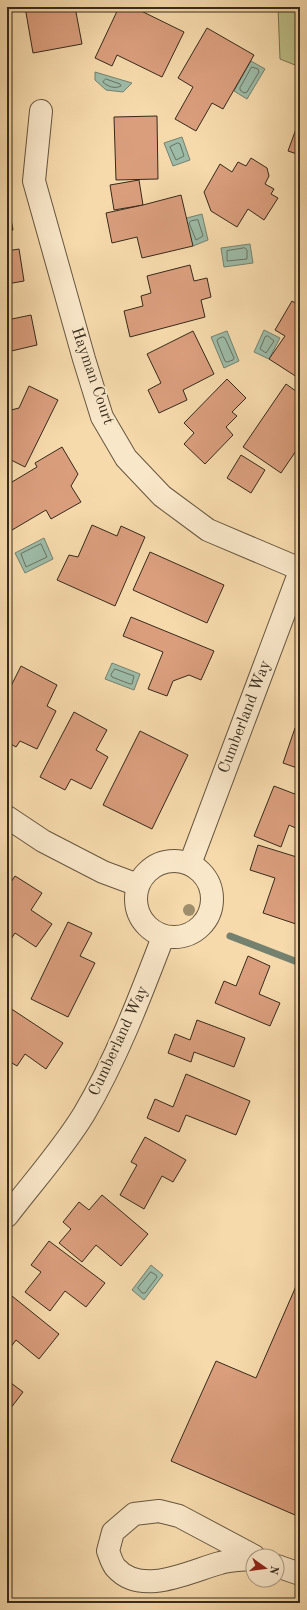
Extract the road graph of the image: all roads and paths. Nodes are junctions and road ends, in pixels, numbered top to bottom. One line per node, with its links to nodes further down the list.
1 (42, 111): 2 (street, Hayman Court)
2 (300, 570): 4 (street, Cumberland Way)
3 (7, 816): 5 (street)
4 (190, 864): 5 (street); 6 (street)
5 (138, 885): 6 (street)
6 (163, 937): 7 (street, Cumberland Way)
7 (7, 1216)
8 (245, 1551): 9 (street)
9 (245, 1560)
10 (285, 1569): 11 (street)
11 (300, 1574)

